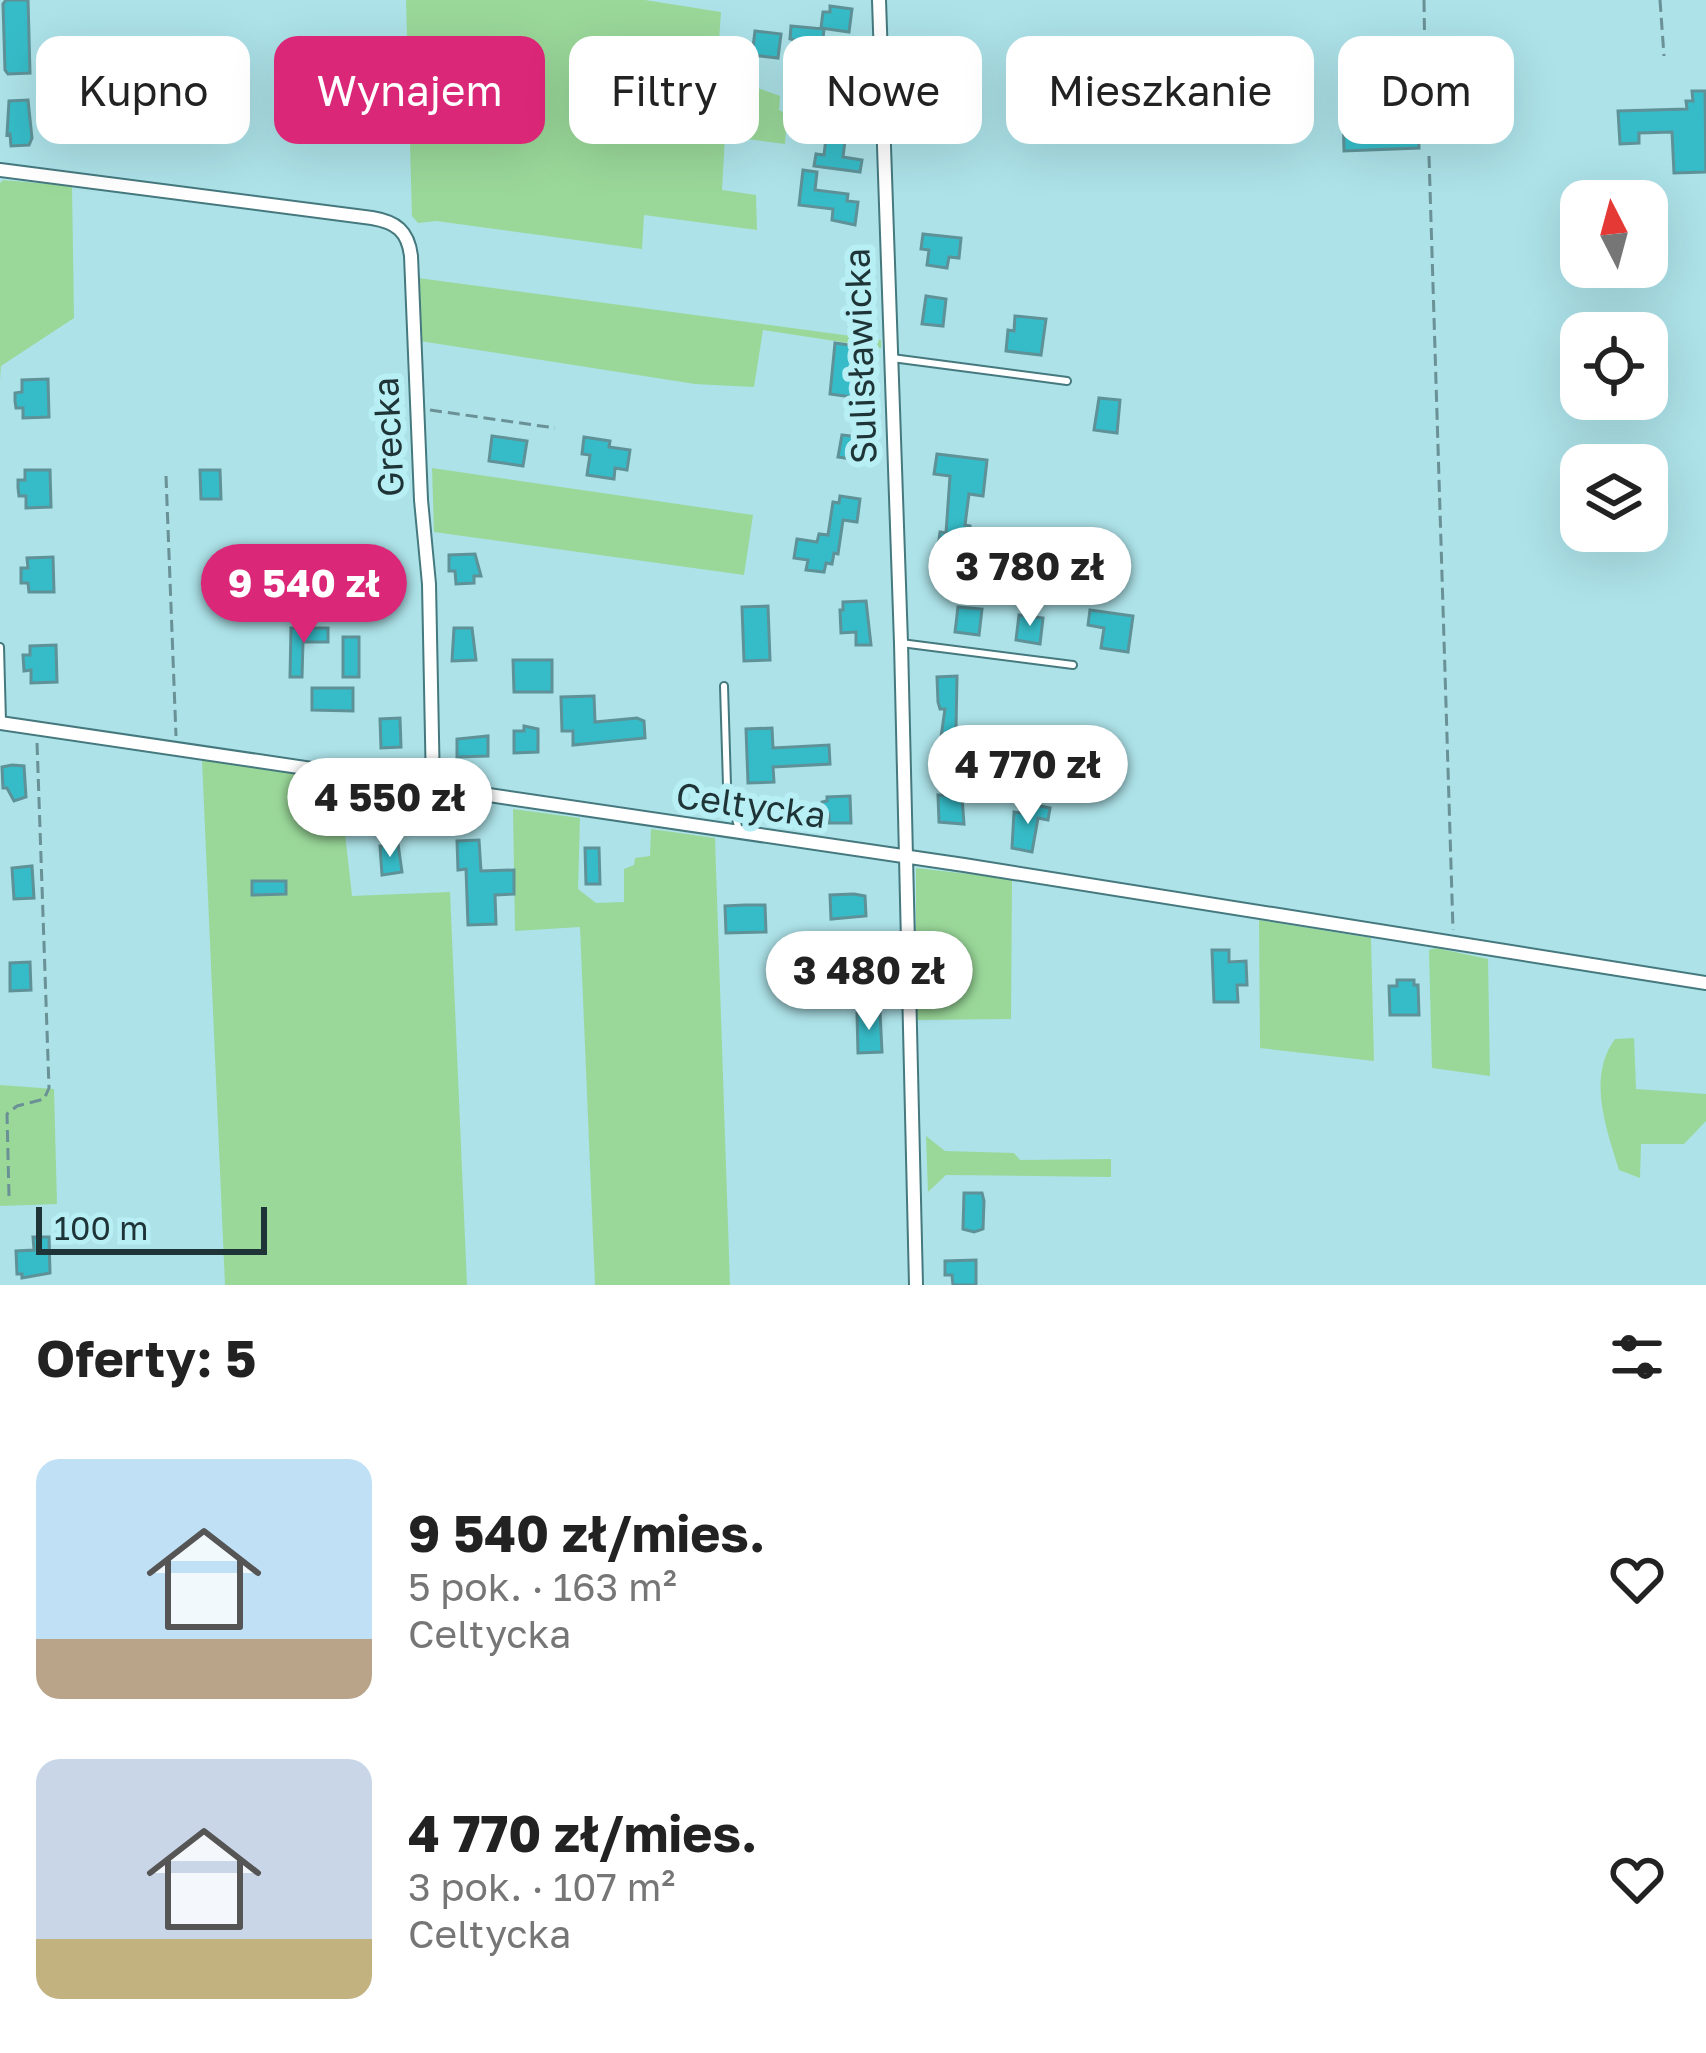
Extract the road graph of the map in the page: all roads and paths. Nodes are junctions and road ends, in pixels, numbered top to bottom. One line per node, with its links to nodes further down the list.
1 (879, 0): 8 (street, Sulisławicka)
2 (1424, 0): 4 (path)
3 (1660, 0): 5 (path)
4 (1425, 36)
5 (1664, 56)
6 (1429, 156): 23 (path)
7 (0, 170): 10 (street, Grecka)
8 (890, 358): 9 (lane); 13 (street, Sulisławicka)
9 (1066, 381)
10 (417, 410): 11 (path); 20 (street, Grecka)
11 (555, 428)
12 (166, 476): 19 (path)
13 (901, 643): 15 (lane); 22 (street, Sulisławicka)
14 (0, 647): 17 (lane)
15 (1073, 665)
16 (724, 686): 21 (lane)
17 (1, 723): 18 (street, Celtycka)
18 (36, 728): 19 (street, Celtycka); 25 (path)
19 (176, 749): 20 (street, Celtycka)
20 (433, 788): 21 (street, Celtycka)
21 (740, 833): 22 (street, Celtycka)
22 (907, 858): 23 (street, Celtycka); 26 (street, Sulisławicka)
23 (1454, 943): 24 (street, Celtycka)
24 (1706, 983)
25 (9, 1196)
26 (916, 1285)

